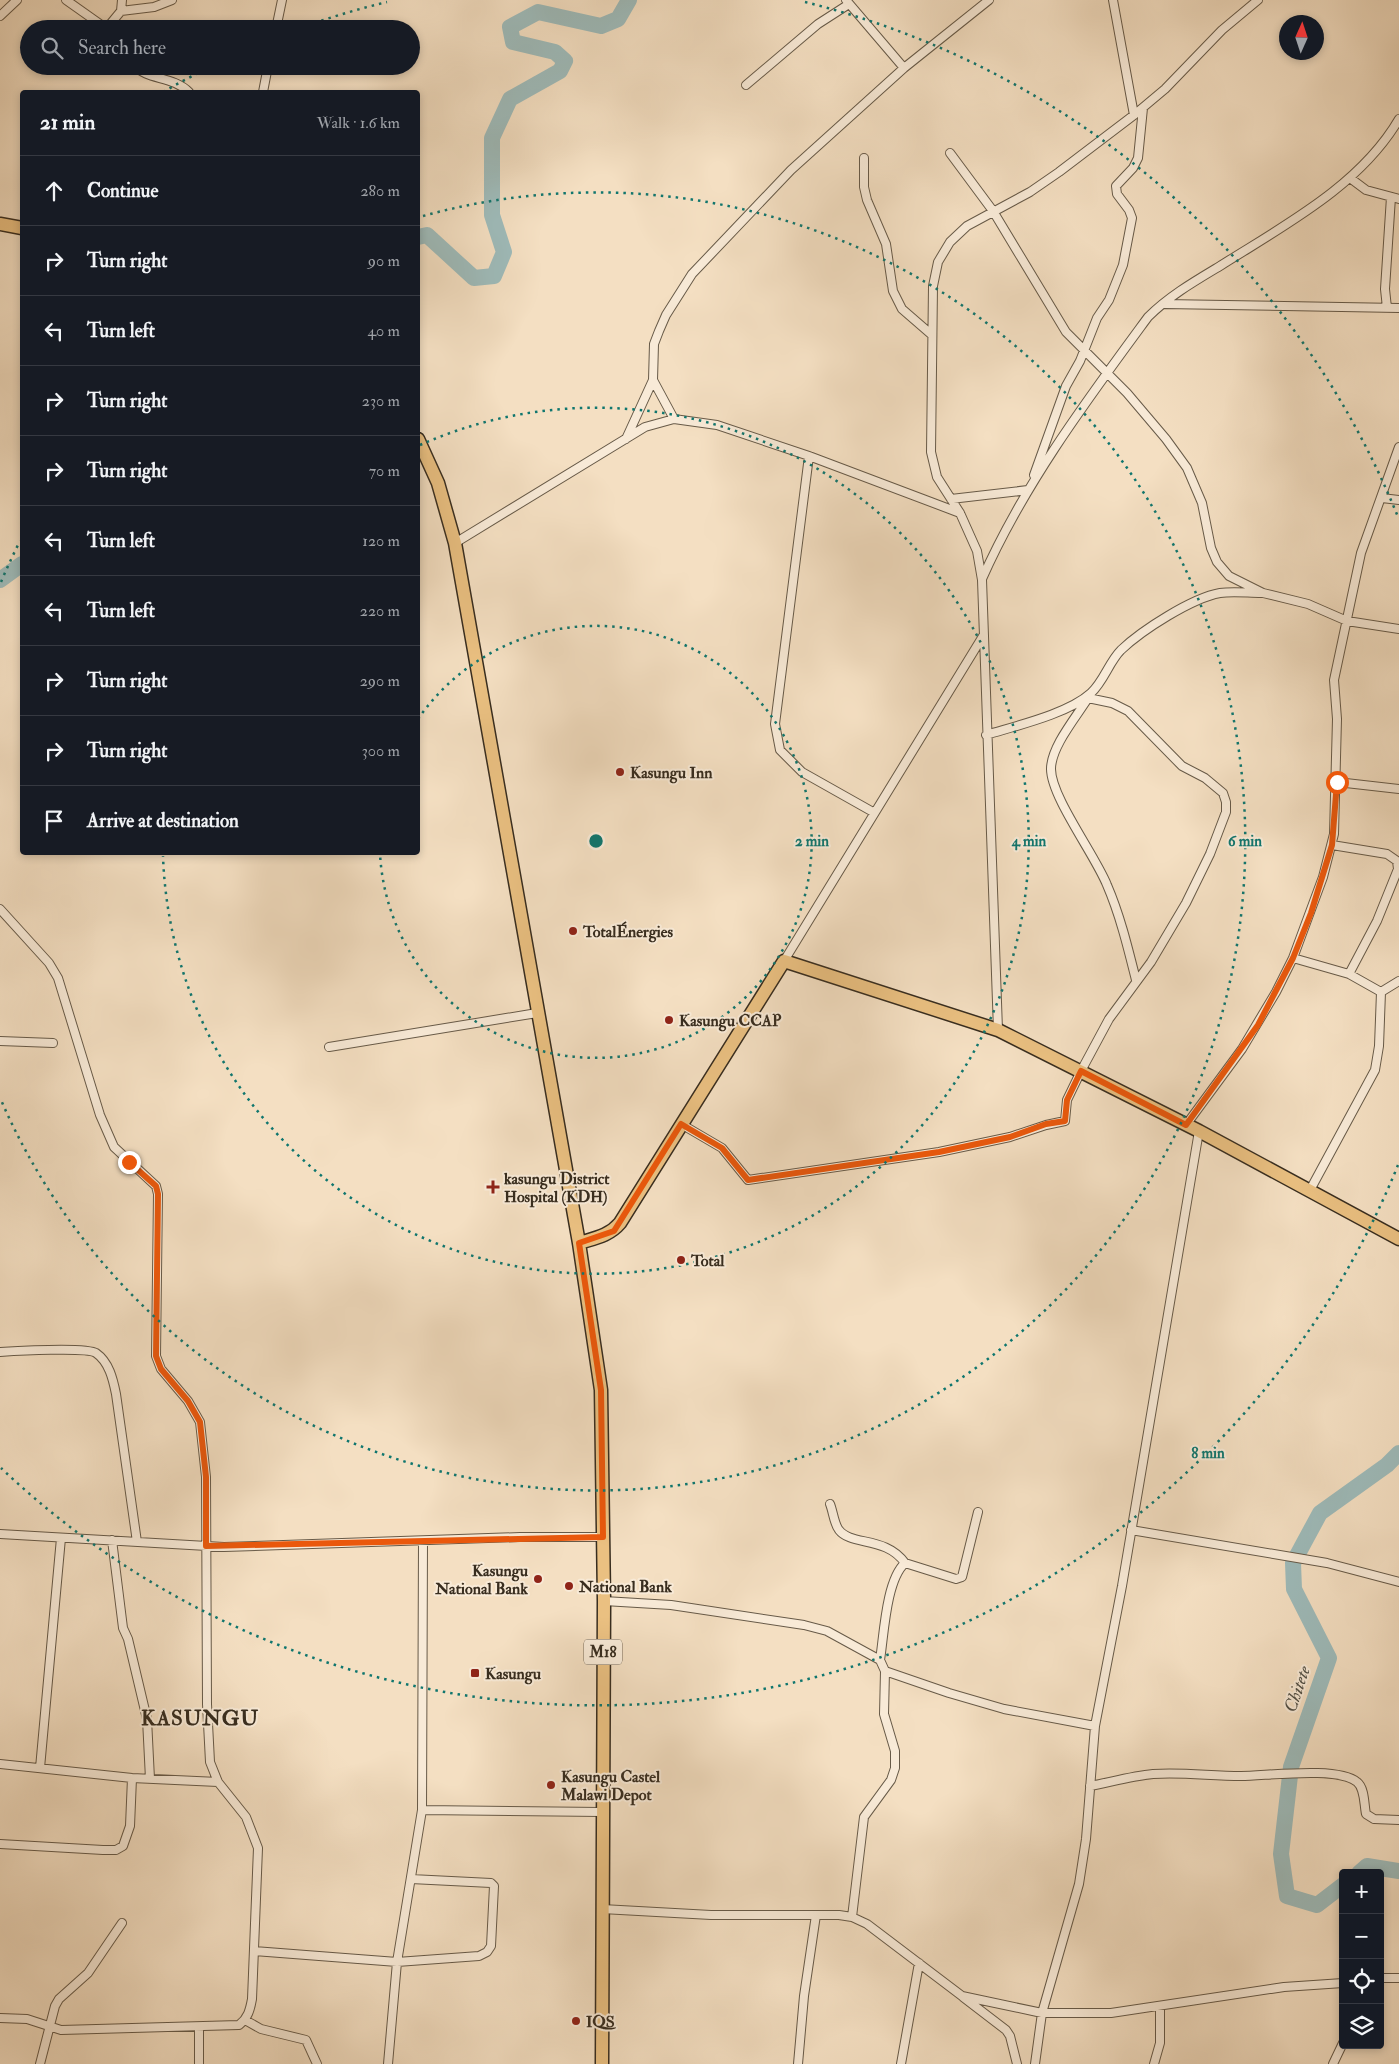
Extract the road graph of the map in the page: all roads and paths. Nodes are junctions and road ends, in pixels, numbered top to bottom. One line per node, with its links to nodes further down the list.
1 (17, 0): 11 (street)
2 (66, 0): 12 (street)
3 (122, 0): 10 (street)
4 (172, 0): 10 (street)
5 (282, 0): 14 (street)
6 (989, 0): 15 (street)
7 (1113, 0): 22 (street)
8 (1258, 0): 21 (street)
9 (848, 2): 15 (street); 18 (street)
10 (121, 11): 13 (street)
11 (0, 16)
12 (95, 20)
13 (114, 20)
14 (278, 20)
15 (904, 68): 37 (street)
16 (153, 75): 19 (street)
17 (266, 75): 20 (street)
18 (746, 85)
19 (186, 90)
20 (263, 90)
21 (1143, 108): 22 (street); 35 (street)
22 (1134, 115): 28 (street)
23 (1399, 119): 26 (street)
24 (950, 153): 28 (street)
25 (864, 158): 34 (street)
26 (1350, 178): 27 (street); 31 (street)
27 (1395, 198): 32 (street)
28 (993, 211): 34 (street); 35 (street)
29 (0, 224): 30 (main road)
30 (20, 228)
31 (1164, 304): 32 (street); 36 (street)
32 (1388, 308): 33 (street)
33 (1399, 308)
34 (932, 335): 45 (street)
35 (1083, 351): 36 (street); 43 (street)
36 (1108, 373): 43 (street); 50 (street)
37 (653, 380): 38 (street); 39 (street)
38 (674, 419): 39 (street); 42 (street)
39 (626, 440): 48 (street)
40 (420, 443): 48 (main road)
41 (1399, 447): 44 (street)
42 (809, 456): 47 (street); 58 (street)
43 (1030, 487): 45 (street); 49 (street)
44 (1382, 498): 46 (street); 51 (street)
45 (951, 499): 47 (street)
46 (1399, 500)
47 (960, 513): 49 (street)
48 (455, 543): 67 (main road)
49 (982, 580): 53 (street)
50 (1263, 593): 51 (street); 54 (street)
51 (1346, 621): 52 (street); 56 (street)
52 (1399, 629)
53 (983, 635): 55 (street); 58 (street)
54 (1090, 696): 55 (street); 64 (street); 64 (street)
55 (986, 735): 68 (street)
56 (1337, 782): 57 (street); 59 (street)
57 (1399, 789)
58 (873, 812): 62 (street)
59 (1332, 845): 61 (street); 63 (street)
60 (0, 909): 89 (street)
61 (1293, 958): 63 (street); 74 (street)
62 (784, 961): 68 (main road); 73 (main road)
63 (1349, 974): 66 (street)
64 (1136, 980): 72 (street)
65 (1399, 981): 66 (street)
66 (1380, 992): 76 (street)
67 (538, 1013): 71 (street); 78 (main road)
68 (998, 1030): 72 (main road)
69 (0, 1041): 70 (street)
70 (53, 1043)
71 (330, 1047)
72 (1081, 1071): 73 (street); 74 (main road)
73 (681, 1124): 78 (main road)
74 (1186, 1125): 75 (main road)
75 (1199, 1131): 76 (main road); 82 (street)
76 (1309, 1192): 77 (main road)
77 (1399, 1239)
78 (579, 1243): 84 (main road, M18)
79 (0, 1352): 88 (street)
80 (830, 1504): 90 (street)
81 (978, 1512): 90 (street)
82 (1131, 1530): 91 (street); 95 (street)
83 (0, 1534): 85 (street)
84 (603, 1537): 87 (street); 92 (main road, M18)
85 (61, 1538): 86 (street); 97 (street)
86 (112, 1540): 88 (street); 99 (street)
87 (423, 1541): 89 (street); 102 (street)
88 (137, 1542): 89 (street)
89 (206, 1546): 100 (street)
90 (905, 1563): 93 (street)
91 (1399, 1582)
92 (604, 1601): 93 (street); 103 (main road, M18)
93 (880, 1660): 94 (street)
94 (885, 1671): 95 (street); 109 (street)
95 (1095, 1726): 101 (street)
96 (0, 1764): 97 (street)
97 (40, 1768): 98 (street)
98 (132, 1778): 99 (street); 105 (street)
99 (150, 1779): 100 (street)
100 (218, 1782): 111 (street)
101 (1090, 1786): 104 (street); 119 (street)
102 (422, 1810): 103 (street); 106 (street)
103 (602, 1812): 107 (main road, M18)
104 (1399, 1820)
105 (0, 1844)
106 (411, 1878): 112 (street); 112 (street)
107 (602, 1909): 108 (street); 129 (main road, M18)
108 (816, 1915): 109 (street); 130 (street)
109 (852, 1917): 113 (street)
110 (122, 1923): 122 (street)
111 (254, 1951): 112 (street); 121 (street)
112 (398, 1962): 128 (street)
113 (919, 1963): 117 (street); 131 (street)
114 (1384, 1978): 115 (street)
115 (1399, 1978)
116 (1339, 1982): 118 (street)
117 (962, 1996): 119 (street); 132 (street)
118 (1160, 2006): 119 (street); 134 (street)
119 (1042, 2012): 133 (street)
120 (0, 2018): 122 (street)
121 (246, 2020): 123 (street); 127 (street)
122 (48, 2026): 123 (street); 125 (street)
123 (199, 2027): 126 (street)
124 (1340, 2049): 135 (street)
125 (40, 2064)
126 (199, 2064)
127 (317, 2064)
128 (388, 2064)
129 (602, 2064)
130 (798, 2064)
131 (901, 2064)
132 (1017, 2064)
133 (1035, 2064)
134 (1154, 2064)
135 (1333, 2064)

